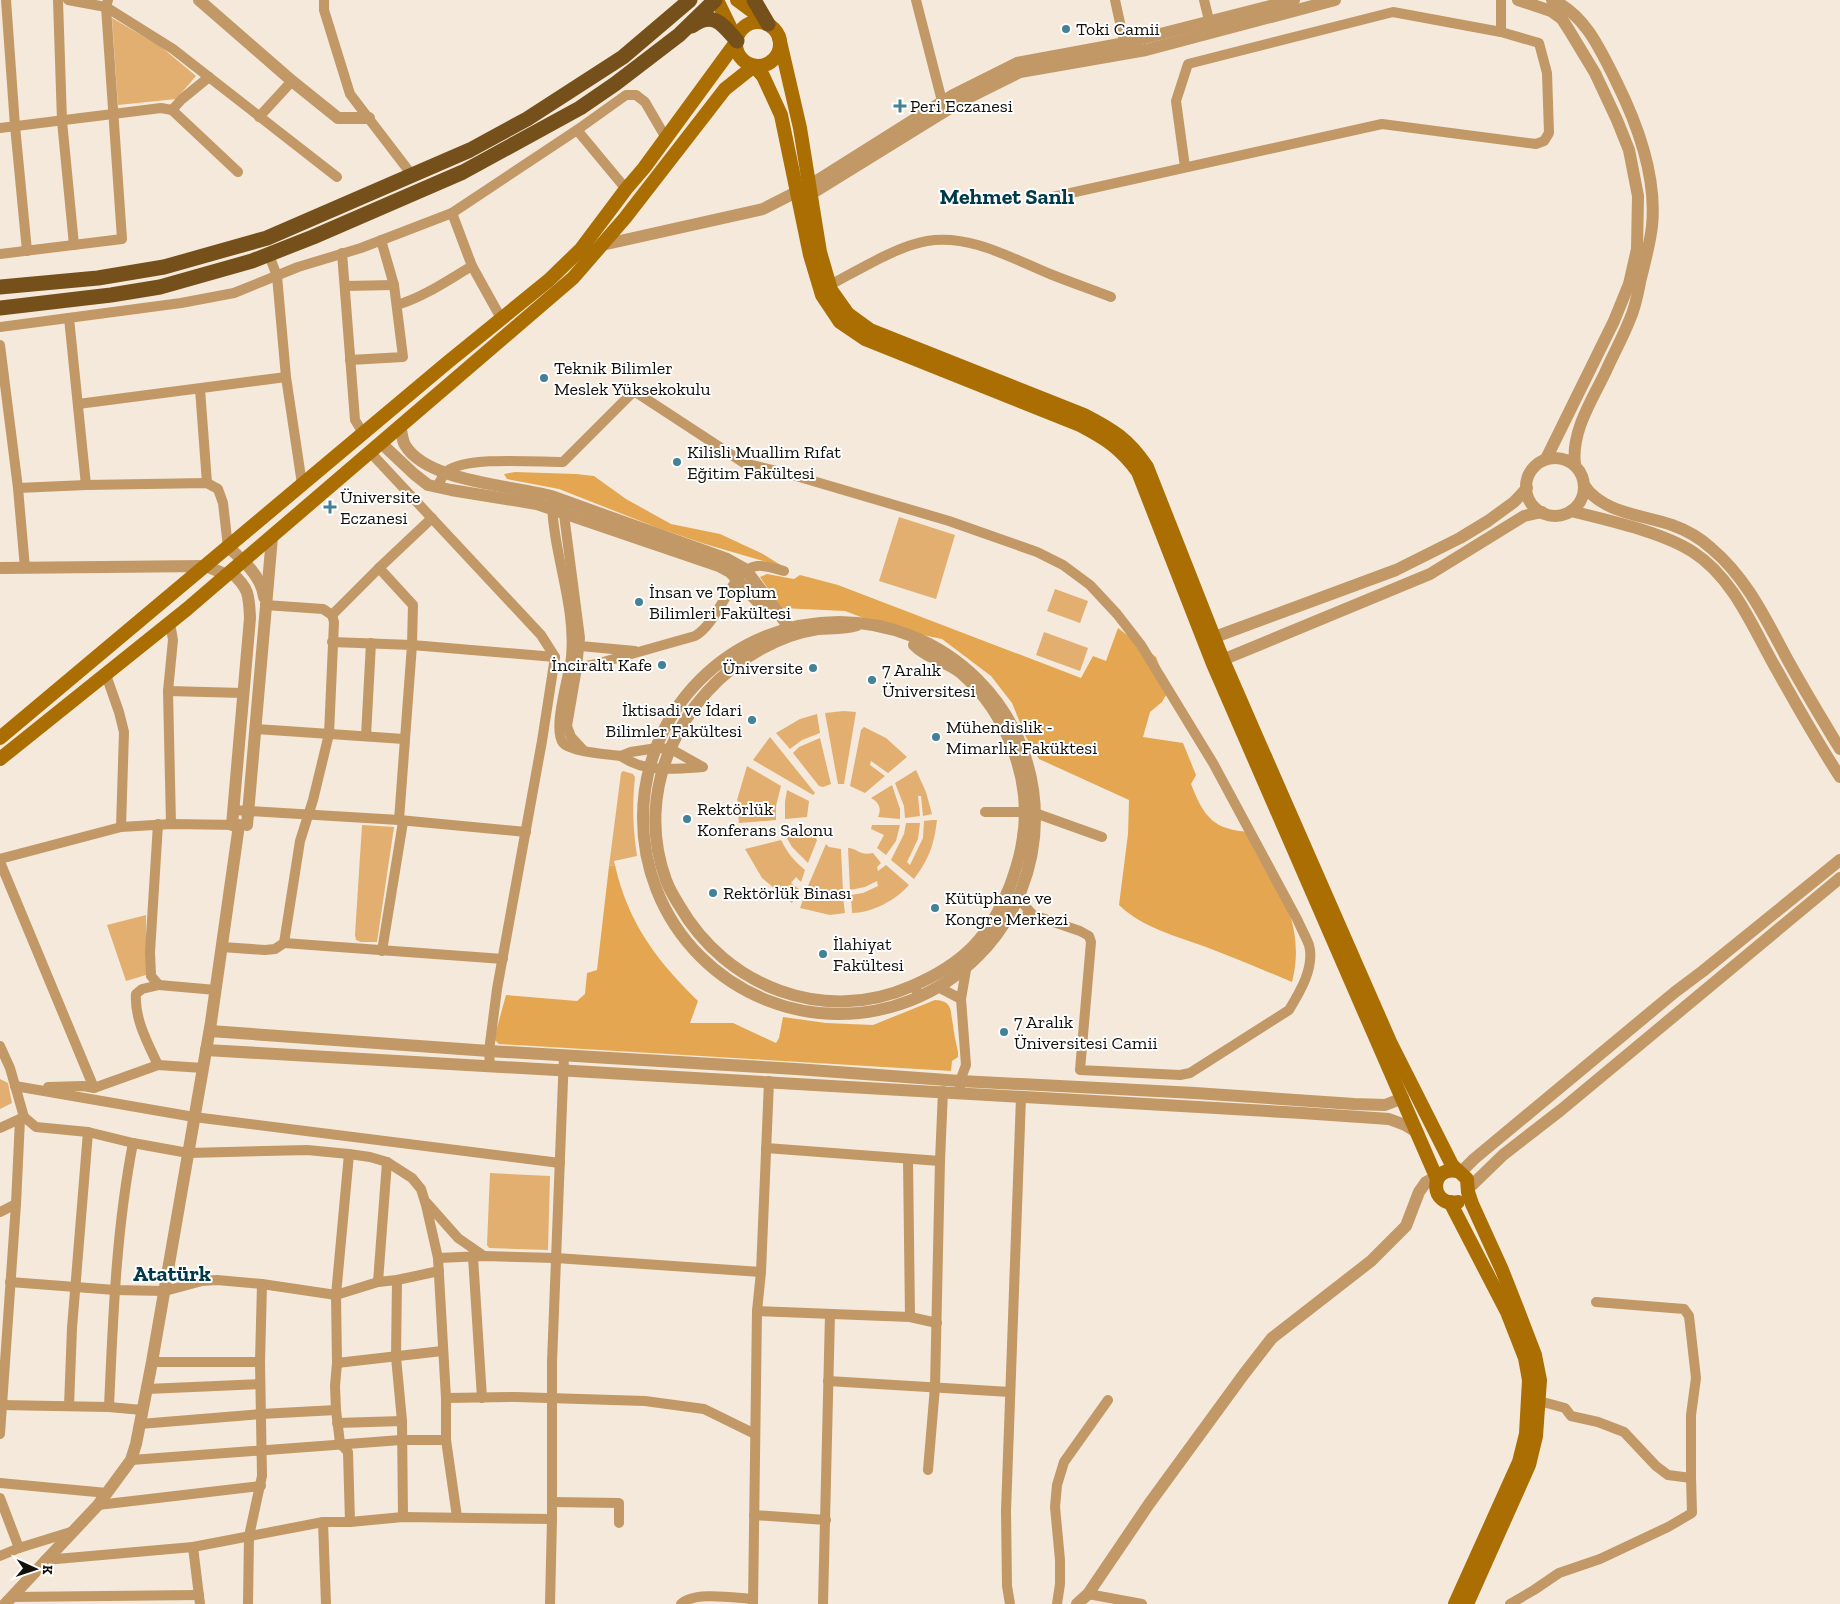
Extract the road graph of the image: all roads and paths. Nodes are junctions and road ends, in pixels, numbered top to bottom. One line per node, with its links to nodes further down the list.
1 (6, 0): 35 (street)
2 (58, 0): 34 (street)
3 (68, 0): 18 (street)
4 (199, 0): 28 (street)
5 (324, 0): 33 (street)
6 (690, 0): 41 (highway)
7 (716, 0): 22 (highway); 24 (main road)
8 (737, 0): 19 (main road)
9 (754, 0): 19 (highway)
10 (916, 0): 29 (street)
11 (1115, 0): 25 (street)
12 (1204, 0): 20 (street)
13 (1335, 0): 17 (street)
14 (1501, 0): 21 (street)
15 (1518, 0): 75 (street)
16 (1552, 0): 76 (street)
17 (1293, 3): 20 (street)
18 (107, 4): 27 (street); 31 (street)
19 (768, 24): 23 (main road); 24 (main road)
20 (1211, 28): 25 (street)
21 (1501, 32): 39 (street); 39 (street)
22 (678, 35): 24 (highway); 54 (highway)
23 (779, 37): 26 (main road); 44 (main road)
24 (737, 41): 26 (main road); 38 (main road)
25 (1126, 48): 29 (street); 44 (street)
26 (754, 66): 45 (main road); 50 (main road)
27 (209, 77): 30 (street); 32 (street)
28 (292, 81): 32 (street); 33 (street)
29 (942, 101): 44 (street)
30 (172, 110): 31 (street); 40 (street)
31 (113, 113): 34 (street); 49 (street)
32 (259, 117): 42 (street)
33 (370, 118): 41 (street)
34 (62, 121): 35 (street); 49 (street)
35 (15, 126): 36 (street); 51 (street)
36 (0, 128)
37 (577, 130): 38 (street); 43 (street); 47 (street)
38 (666, 138): 43 (main road)
39 (1185, 167): 46 (street)
40 (238, 172)
41 (412, 175): 60 (highway)
42 (337, 177)
43 (626, 189): 65 (main road)
44 (811, 190): 45 (street); 59 (main road)
45 (798, 196): 50 (street); 103 (main road)
46 (1048, 198)
47 (452, 213): 48 (street); 55 (street)
48 (381, 240): 52 (street); 57 (street)
49 (74, 245): 51 (street)
50 (602, 245): 72 (main road)
51 (27, 251): 53 (street)
52 (342, 253): 56 (street); 58 (street)
53 (0, 254)
54 (269, 255): 56 (street); 63 (highway)
55 (472, 266): 62 (street); 65 (street)
56 (277, 276): 64 (street); 69 (street)
57 (394, 285): 58 (street); 62 (street)
58 (345, 286): 68 (street)
59 (830, 286): 61 (street); 103 (main road)
60 (0, 287)
61 (1111, 297)
62 (397, 306): 68 (street)
63 (0, 308)
64 (69, 318): 66 (street); 71 (street)
65 (502, 320): 73 (main road)
66 (0, 327)
67 (0, 345): 83 (street)
68 (350, 360): 73 (street)
69 (286, 377): 70 (street); 80 (street)
70 (200, 388): 71 (street); 78 (street)
71 (78, 404): 79 (street)
72 (400, 426): 74 (main road); 77 (street)
73 (363, 433): 80 (main road)
74 (376, 448): 82 (street); 88 (street); 89 (main road)
75 (1546, 459): 76 (street); 84 (street)
76 (1574, 465): 81 (street)
77 (445, 473): 82 (street); 85 (street); 144 (street)
78 (207, 483): 79 (street); 90 (street)
79 (86, 484): 83 (street)
80 (302, 484): 90 (main road)
81 (1584, 485): 86 (street); 122 (street)
82 (437, 487): 85 (street)
83 (18, 488): 94 (street)
84 (1527, 488): 87 (street); 103 (street)
85 (557, 505): 98 (street); 107 (street); 123 (street)
86 (1571, 511): 87 (street); 127 (street)
87 (1542, 512): 110 (street)
88 (432, 518): 95 (street); 109 (street)
89 (272, 537): 91 (main road); 99 (street)
90 (228, 547): 91 (street); 92 (main road)
91 (244, 560): 97 (main road); 99 (street)
92 (206, 566): 94 (street); 97 (street); 118 (main road)
93 (0, 568): 94 (street)
94 (24, 568)
95 (379, 568): 100 (street); 106 (street)
96 (784, 571): 98 (street)
97 (229, 574): 101 (main road); 114 (street)
98 (741, 574): 102 (street); 108 (street)
99 (265, 605): 100 (street); 115 (street)
100 (332, 615): 104 (street)
101 (170, 623): 112 (main road); 113 (street)
102 (785, 631): 120 (street); 121 (street); 131 (street)
103 (1209, 639): 110 (main road)
104 (332, 642): 105 (street); 116 (street)
105 (372, 643): 106 (street); 117 (street)
106 (412, 645): 109 (street); 119 (street)
107 (580, 646): 108 (street); 111 (street)
108 (641, 651): 111 (street)
109 (555, 657): 138 (street)
110 (1218, 662): 172 (main road); 186 (main road)
111 (577, 668): 123 (street)
112 (106, 675): 125 (main road); 137 (street)
113 (168, 691): 114 (street); 135 (street)
114 (243, 693): 128 (street)
115 (256, 729): 116 (street); 129 (street)
116 (328, 734): 117 (street); 132 (street)
117 (366, 736): 119 (street)
118 (0, 738)
119 (404, 739): 133 (street)
120 (657, 748): 121 (street); 124 (street); 126 (street)
121 (670, 749): 126 (street); 126 (street)
122 (1840, 749)
123 (583, 750): 124 (street)
124 (621, 756): 126 (street)
125 (0, 759)
126 (657, 769): 154 (street)
127 (1840, 777)
128 (233, 810): 129 (street); 136 (street)
129 (249, 811): 132 (street); 136 (street)
130 (985, 812): 131 (street)
131 (1030, 812): 139 (street); 143 (street)
132 (308, 815): 133 (street); 146 (street)
133 (401, 821): 138 (street); 148 (street)
134 (158, 824): 135 (street); 137 (street); 151 (street)
135 (171, 824): 136 (street)
136 (239, 825): 147 (street)
137 (121, 827): 141 (street)
138 (526, 832): 149 (street)
139 (1102, 837)
140 (1840, 860): 186 (street)
141 (0, 861): 169 (street)
142 (1840, 878): 188 (street)
143 (1012, 896): 144 (street); 145 (street)
144 (1033, 915): 145 (street)
145 (1003, 916): 150 (street); 154 (street)
146 (284, 943): 147 (street); 148 (street)
147 (222, 947): 153 (street)
148 (382, 952): 149 (street)
149 (503, 959): 159 (street)
150 (966, 970): 152 (street); 155 (street)
151 (159, 985): 153 (street); 161 (street)
152 (940, 988): 154 (street); 155 (street)
153 (216, 990): 156 (street)
154 (917, 991)
155 (961, 999): 168 (street)
156 (210, 1031): 158 (street); 159 (street)
157 (0, 1046): 163 (street)
158 (206, 1050): 162 (street); 164 (street)
159 (489, 1051): 160 (street); 162 (street)
160 (564, 1055): 165 (street); 168 (street)
161 (158, 1065): 164 (street); 169 (street)
162 (490, 1066): 165 (street)
163 (5, 1068): 167 (street)
164 (203, 1068): 173 (street)
165 (564, 1070): 166 (street); 185 (street)
166 (769, 1081): 170 (street); 179 (street)
167 (15, 1086): 169 (street); 173 (street); 174 (street)
168 (960, 1087): 170 (street); 171 (street); 172 (street)
169 (94, 1088)
170 (943, 1091): 183 (street)
171 (1021, 1097): 177 (street); 221 (street)
172 (1403, 1098): 177 (main road)
173 (194, 1117): 180 (street); 185 (street)
174 (22, 1118): 175 (street); 176 (street); 191 (street)
175 (0, 1128)
176 (88, 1132): 178 (street); 203 (street)
177 (1418, 1133): 187 (main road)
178 (133, 1143): 180 (street); 204 (street)
179 (766, 1148): 182 (street); 198 (street)
180 (188, 1153): 181 (street); 205 (street)
181 (349, 1154): 184 (street); 206 (street)
182 (908, 1159): 183 (street); 210 (street)
183 (940, 1161): 211 (street)
184 (387, 1162): 189 (street); 201 (street)
185 (560, 1163): 196 (street)
186 (1459, 1171): 187 (main road); 188 (main road)
187 (1437, 1178): 190 (main road); 266 (street)
188 (1468, 1190): 190 (main road); 226 (main road)
189 (424, 1200): 193 (street); 195 (street)
190 (1450, 1202): 279 (main road)
191 (16, 1204): 192 (street); 200 (street)
192 (0, 1212)
193 (484, 1256): 194 (street); 196 (street)
194 (473, 1257): 195 (street); 223 (street)
195 (438, 1258): 197 (street)
196 (556, 1258): 198 (street); 224 (street)
197 (439, 1271): 199 (street); 212 (street)
198 (761, 1272): 208 (street)
199 (397, 1280): 201 (street); 213 (street)
200 (10, 1282): 203 (street); 227 (street)
201 (378, 1282): 206 (street)
202 (262, 1284): 205 (street); 206 (street); 215 (street)
203 (76, 1288): 204 (street); 228 (street)
204 (115, 1290): 205 (street); 229 (street)
205 (165, 1291): 214 (street)
206 (336, 1295): 216 (street)
207 (1596, 1302): 244 (street)
208 (757, 1311): 209 (street); 237 (street)
209 (830, 1314): 210 (street); 217 (street)
210 (910, 1317): 211 (street)
211 (937, 1323): 219 (street)
212 (442, 1351): 213 (street); 222 (street)
213 (396, 1356): 216 (street); 233 (street)
214 (152, 1362): 215 (street); 220 (street)
215 (260, 1362): 218 (street)
216 (337, 1363): 231 (street)
217 (828, 1381): 219 (street); 256 (street)
218 (260, 1384): 220 (street); 232 (street)
219 (935, 1387): 221 (street); 243 (street)
220 (147, 1389): 230 (street)
221 (1010, 1392): 275 (street)
222 (446, 1398): 223 (street); 239 (street)
223 (482, 1398): 224 (street)
224 (552, 1398): 237 (street); 249 (street)
225 (1108, 1400): 276 (street)
226 (1539, 1401): 244 (street); 280 (main road)
227 (1, 1405): 228 (street); 236 (street)
228 (69, 1406): 229 (street)
229 (110, 1407): 230 (street)
230 (142, 1410): 235 (street)
231 (336, 1410): 232 (street); 234 (street)
232 (261, 1414): 235 (street); 241 (street)
233 (402, 1421): 234 (street); 238 (street)
234 (337, 1423): 240 (street)
235 (140, 1424): 242 (street)
236 (0, 1434)
237 (755, 1434): 252 (street)
238 (401, 1440): 239 (street); 240 (street); 253 (street)
239 (446, 1440): 254 (street)
240 (340, 1444): 241 (street); 258 (street)
241 (262, 1450): 242 (street); 246 (street)
242 (131, 1460): 247 (street)
243 (928, 1470)
244 (1691, 1478): 281 (street)
245 (0, 1483): 247 (street)
246 (261, 1486): 250 (street); 261 (street)
247 (107, 1493): 250 (street)
248 (0, 1498): 251 (street)
249 (552, 1502): 255 (street); 259 (street)
250 (98, 1505): 260 (street)
251 (3, 1515): 263 (street)
252 (754, 1515): 256 (street); 269 (street)
253 (404, 1517): 254 (street); 258 (street)
254 (456, 1518): 255 (street)
255 (552, 1519): 272 (street)
256 (826, 1520): 274 (street)
257 (323, 1522): 258 (street); 261 (street); 271 (street)
258 (350, 1522)
259 (619, 1523)
260 (74, 1531): 263 (street); 265 (street)
261 (249, 1536): 262 (street); 270 (street)
262 (192, 1547): 265 (street); 267 (street)
263 (19, 1548): 264 (street)
264 (0, 1556)
265 (45, 1560): 268 (street)
266 (1088, 1594): 277 (street); 278 (street)
267 (199, 1600): 268 (street)
268 (8, 1601)
269 (753, 1602): 273 (street)
270 (248, 1604)
271 (326, 1604)
272 (550, 1604)
273 (681, 1604)
274 (823, 1604)
275 (1010, 1604)
276 (1057, 1604)
277 (1077, 1604)
278 (1142, 1604)
279 (1455, 1604)
280 (1467, 1604)
281 (1510, 1604)

